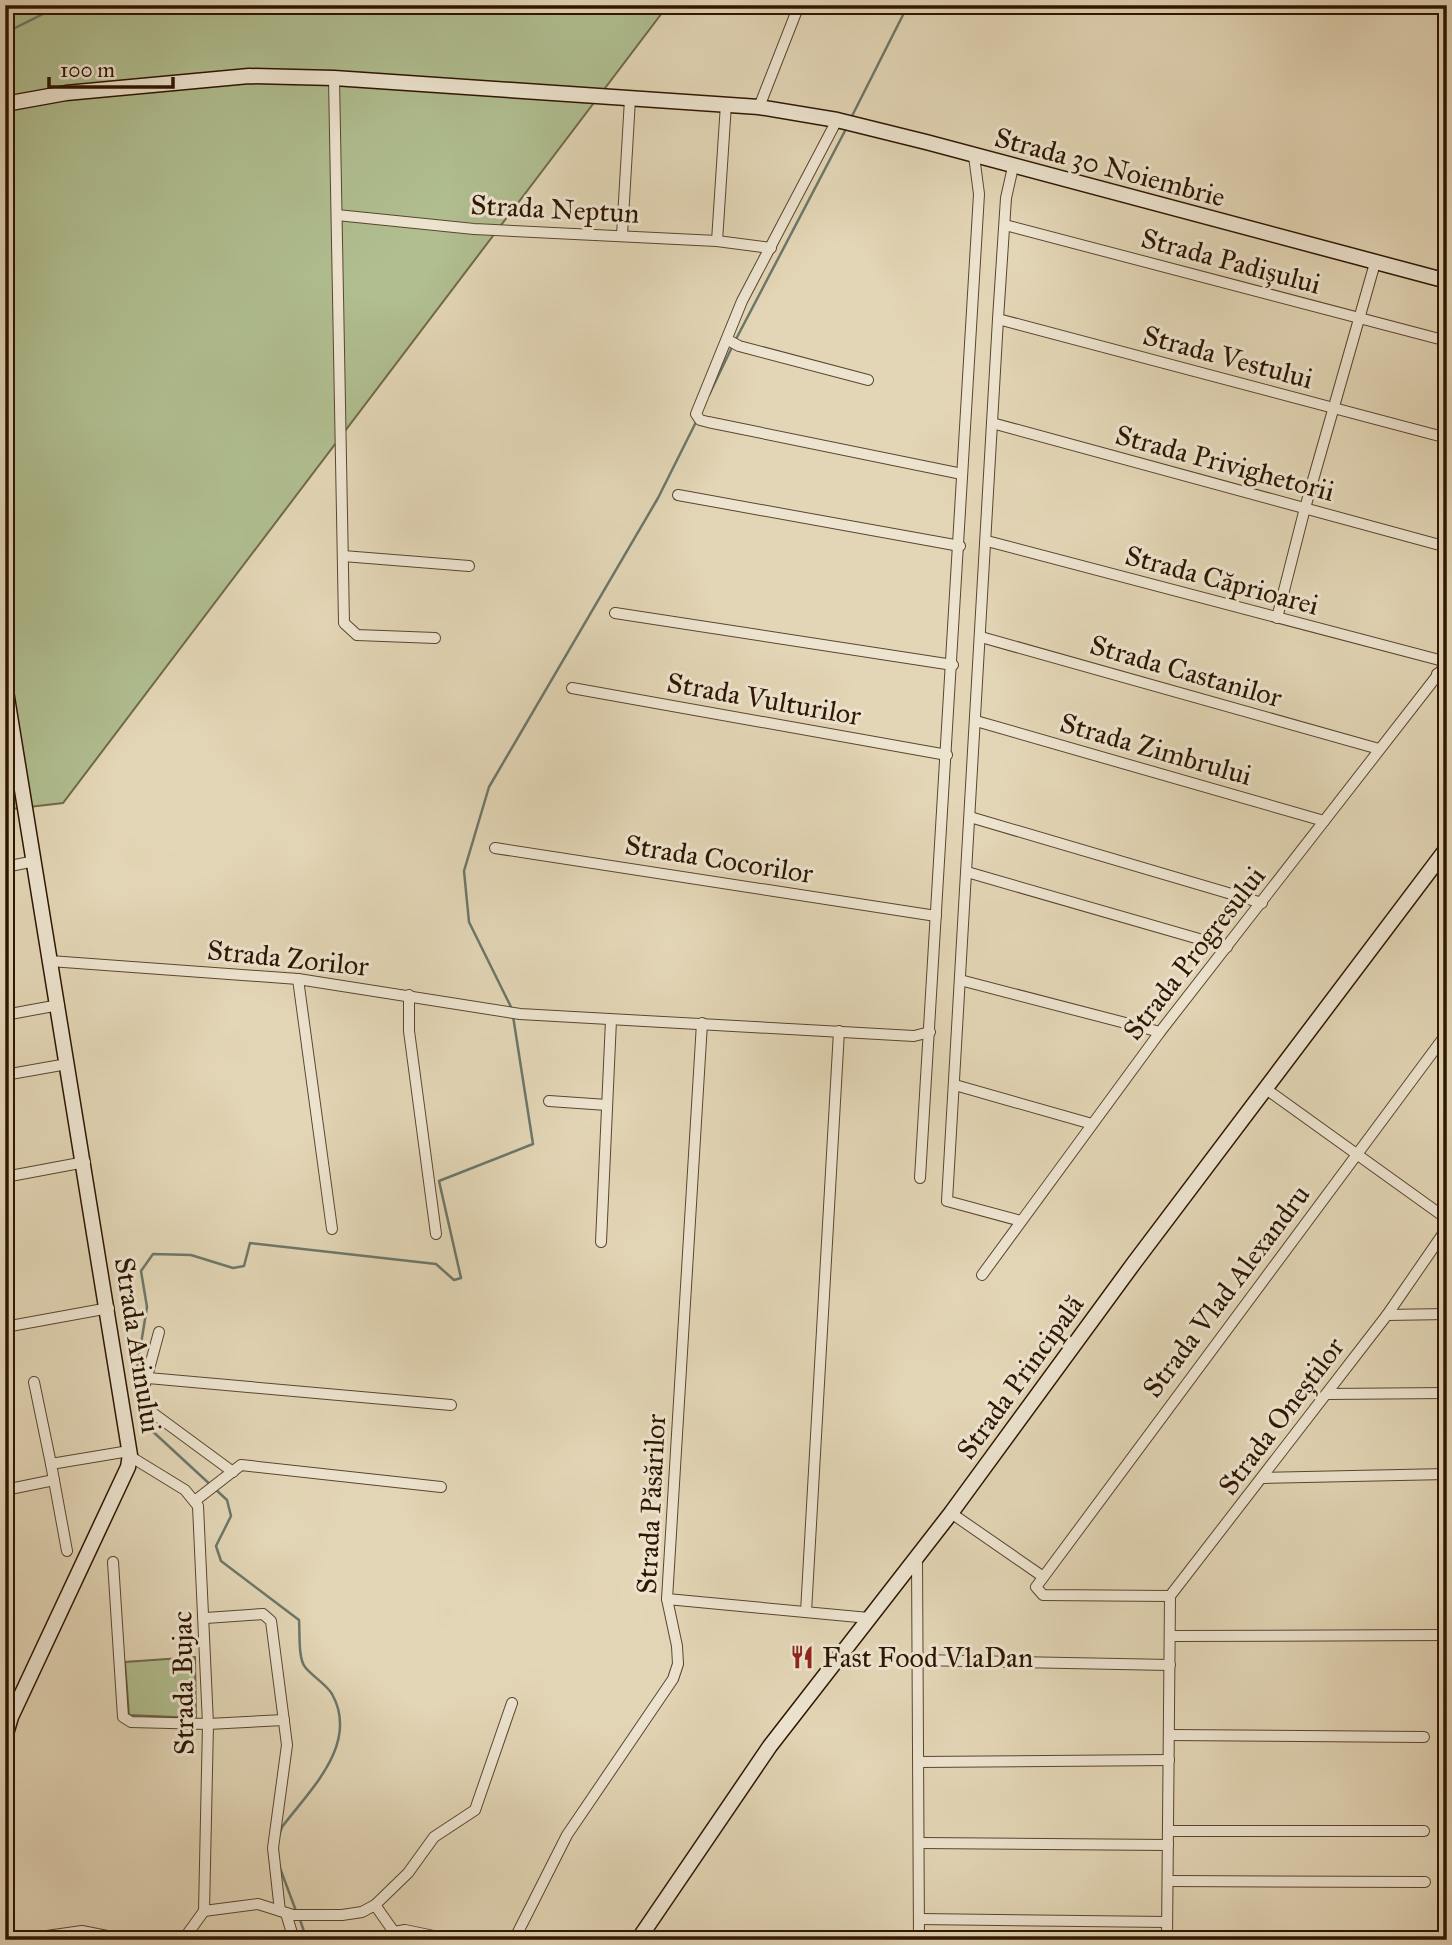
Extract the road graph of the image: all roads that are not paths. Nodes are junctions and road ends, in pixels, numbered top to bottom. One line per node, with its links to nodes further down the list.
1 (799, 5): 6 (street)
2 (334, 78): 3 (street, Strada 30 Noiembrie); 4 (street, Strada 30 Noiembrie); 10 (street)
3 (630, 99): 5 (street, Strada 30 Noiembrie); 12 (street)
4 (5, 104)
5 (726, 104): 6 (street, Strada 30 Noiembrie); 13 (street)
6 (759, 107): 7 (street, Strada 30 Noiembrie)
7 (837, 120): 8 (street, Strada 30 Noiembrie); 14 (street)
8 (974, 156): 9 (street, Strada 30 Noiembrie); 25 (street)
9 (1013, 167): 11 (street); 15 (street, Strada 30 Noiembrie)
10 (337, 215): 12 (street, Strada Neptun); 31 (street)
11 (1005, 225): 17 (street); 18 (street, Strada Padișului)
12 (622, 235): 13 (street, Strada Neptun)
13 (718, 241): 14 (street, Strada Neptun)
14 (771, 248): 19 (street)
15 (1375, 263): 16 (street, Strada 30 Noiembrie); 18 (street)
16 (1447, 281)
17 (998, 318): 22 (street, Strada Vestului); 23 (street)
18 (1359, 318): 20 (street, Strada Padișului); 22 (street)
19 (728, 340): 21 (street); 25 (street)
20 (1447, 341)
21 (868, 380)
22 (1333, 408): 24 (street, Strada Vestului); 27 (street)
23 (992, 423): 27 (street, Strada Privighetorii); 28 (street)
24 (1447, 438)
25 (962, 474): 29 (street)
26 (678, 495): 29 (street)
27 (1305, 508): 30 (street, Strada Privighetorii); 34 (street)
28 (987, 541): 34 (street, Strada Căprioarei); 35 (street)
29 (960, 546): 38 (street)
30 (1447, 547)
31 (343, 556): 32 (street); 36 (street)
32 (469, 566)
33 (615, 613): 38 (street)
34 (1277, 618): 37 (street, Strada Căprioarei)
35 (981, 637): 43 (street); 45 (street, Strada Castanilor)
36 (435, 638)
37 (1447, 663): 39 (street, Strada Progresului)
38 (953, 665): 46 (street)
39 (1437, 674): 40 (street); 45 (street, Strada Progresului)
40 (1447, 681)
41 (5, 685): 44 (street, Strada Arinului)
42 (572, 688): 46 (street, Strada Vulturilor)
43 (976, 721): 47 (street); 48 (street, Strada Zimbrului)
44 (10, 738): 51 (street, Strada Arinului)
45 (1379, 749): 48 (street, Strada Progresului)
46 (947, 755): 55 (street)
47 (970, 817): 53 (street); 54 (street)
48 (1324, 821): 54 (street, Strada Progresului)
49 (495, 848): 55 (street, Strada Cocorilor)
50 (1447, 848): 72 (street, Strada Principală)
51 (35, 861): 52 (street); 57 (street, Strada Arinului)
52 (5, 867)
53 (967, 872): 56 (street); 59 (street)
54 (1262, 903): 56 (street, Strada Progresului)
55 (936, 916): 66 (street)
56 (1227, 947): 67 (street, Strada Progresului)
57 (50, 961): 58 (street, Strada Zorilor); 61 (street, Strada Arinului)
58 (298, 979): 60 (street, Strada Zorilor); 83 (street)
59 (960, 980): 67 (street); 71 (street)
60 (409, 995): 63 (street, Strada Zorilor); 84 (street)
61 (59, 1005): 62 (street); 69 (street, Strada Arinului)
62 (5, 1015)
63 (611, 1020): 64 (street, Strada Zorilor); 74 (street)
64 (702, 1023): 65 (street, Strada Zorilor); 112 (street, Strada Păsărilor)
65 (839, 1031): 66 (street, Strada Zorilor); 113 (street)
66 (930, 1032): 79 (street)
67 (1160, 1032): 75 (street, Strada Progresului)
68 (1447, 1033): 76 (street, Strada Vlad Alexandru)
69 (67, 1064): 70 (street); 77 (street, Strada Arinului)
70 (5, 1075)
71 (955, 1085): 75 (street); 81 (street)
72 (1266, 1089): 76 (street); 106 (street, Strada Principală)
73 (549, 1101): 74 (street)
74 (607, 1105): 85 (street)
75 (1092, 1124): 81 (street, Strada Progresului)
76 (1355, 1154): 80 (street); 110 (street, Strada Vlad Alexandru)
77 (85, 1162): 78 (street); 87 (street, Strada Arinului)
78 (5, 1177)
79 (920, 1178)
80 (1447, 1219)
81 (1021, 1221): 86 (street, Strada Progresului)
82 (1447, 1228): 89 (street, Strada Oneștilor)
83 (332, 1229)
84 (436, 1234)
85 (601, 1242)
86 (982, 1275)
87 (109, 1308): 90 (street); 97 (street, Strada Arinului)
88 (1447, 1314): 89 (street)
89 (1387, 1315): 95 (street, Strada Oneștilor)
90 (5, 1327)
91 (159, 1332): 92 (street)
92 (148, 1378): 96 (street); 99 (street)
93 (34, 1382): 98 (street)
94 (1447, 1393): 95 (street)
95 (1327, 1394): 101 (street, Strada Oneștilor)
96 (451, 1405)
97 (130, 1455): 98 (street, Strada Arinului); 105 (street); 124 (street)
98 (51, 1464): 102 (street)
99 (233, 1472): 103 (street); 105 (street)
100 (1447, 1474): 101 (street)
101 (1264, 1478): 111 (street, Strada Oneștilor)
102 (54, 1480): 104 (street); 107 (street)
103 (441, 1488)
104 (5, 1490)
105 (196, 1500): 114 (street, Strada Bujac)
106 (951, 1513): 108 (street, Strada Principală); 110 (street)
107 (67, 1551)
108 (917, 1556): 115 (street, Strada Principală); 118 (street)
109 (113, 1562): 122 (street)
110 (1042, 1576): 111 (street)
111 (1170, 1597): 117 (street)
112 (667, 1599): 113 (street); 145 (street, Strada Păsărilor)
113 (806, 1612): 115 (street)
114 (206, 1618): 121 (street); 122 (street, Strada Bujac)
115 (869, 1618): 146 (street, Strada Principală)
116 (1447, 1635): 117 (street)
117 (1170, 1636): 119 (street)
118 (919, 1660): 119 (street); 127 (street)
119 (1170, 1665): 123 (street)
120 (512, 1703): 134 (street)
121 (284, 1720): 122 (street); 136 (street)
122 (208, 1724): 135 (street, Strada Bujac)
123 (1169, 1735): 125 (street); 126 (street)
124 (5, 1737)
125 (1424, 1737)
126 (1169, 1760): 127 (street); 128 (street)
127 (919, 1762): 130 (street)
128 (1168, 1831): 129 (street); 131 (street)
129 (1424, 1831)
130 (920, 1843): 131 (street); 137 (street)
131 (1168, 1845): 132 (street)
132 (1168, 1881): 133 (street); 138 (street)
133 (1425, 1882)
134 (375, 1905): 136 (street); 139 (street)
135 (204, 1911): 136 (street); 142 (street)
136 (286, 1913): 143 (street)
137 (919, 1919): 138 (street); 147 (street)
138 (1167, 1922): 148 (street)
139 (393, 1936): 144 (street)
140 (5, 1937): 141 (street)
141 (127, 1940)
142 (183, 1940)
143 (294, 1940)
144 (453, 1940)
145 (514, 1940)
146 (638, 1940)
147 (919, 1940)
148 (1167, 1940)

